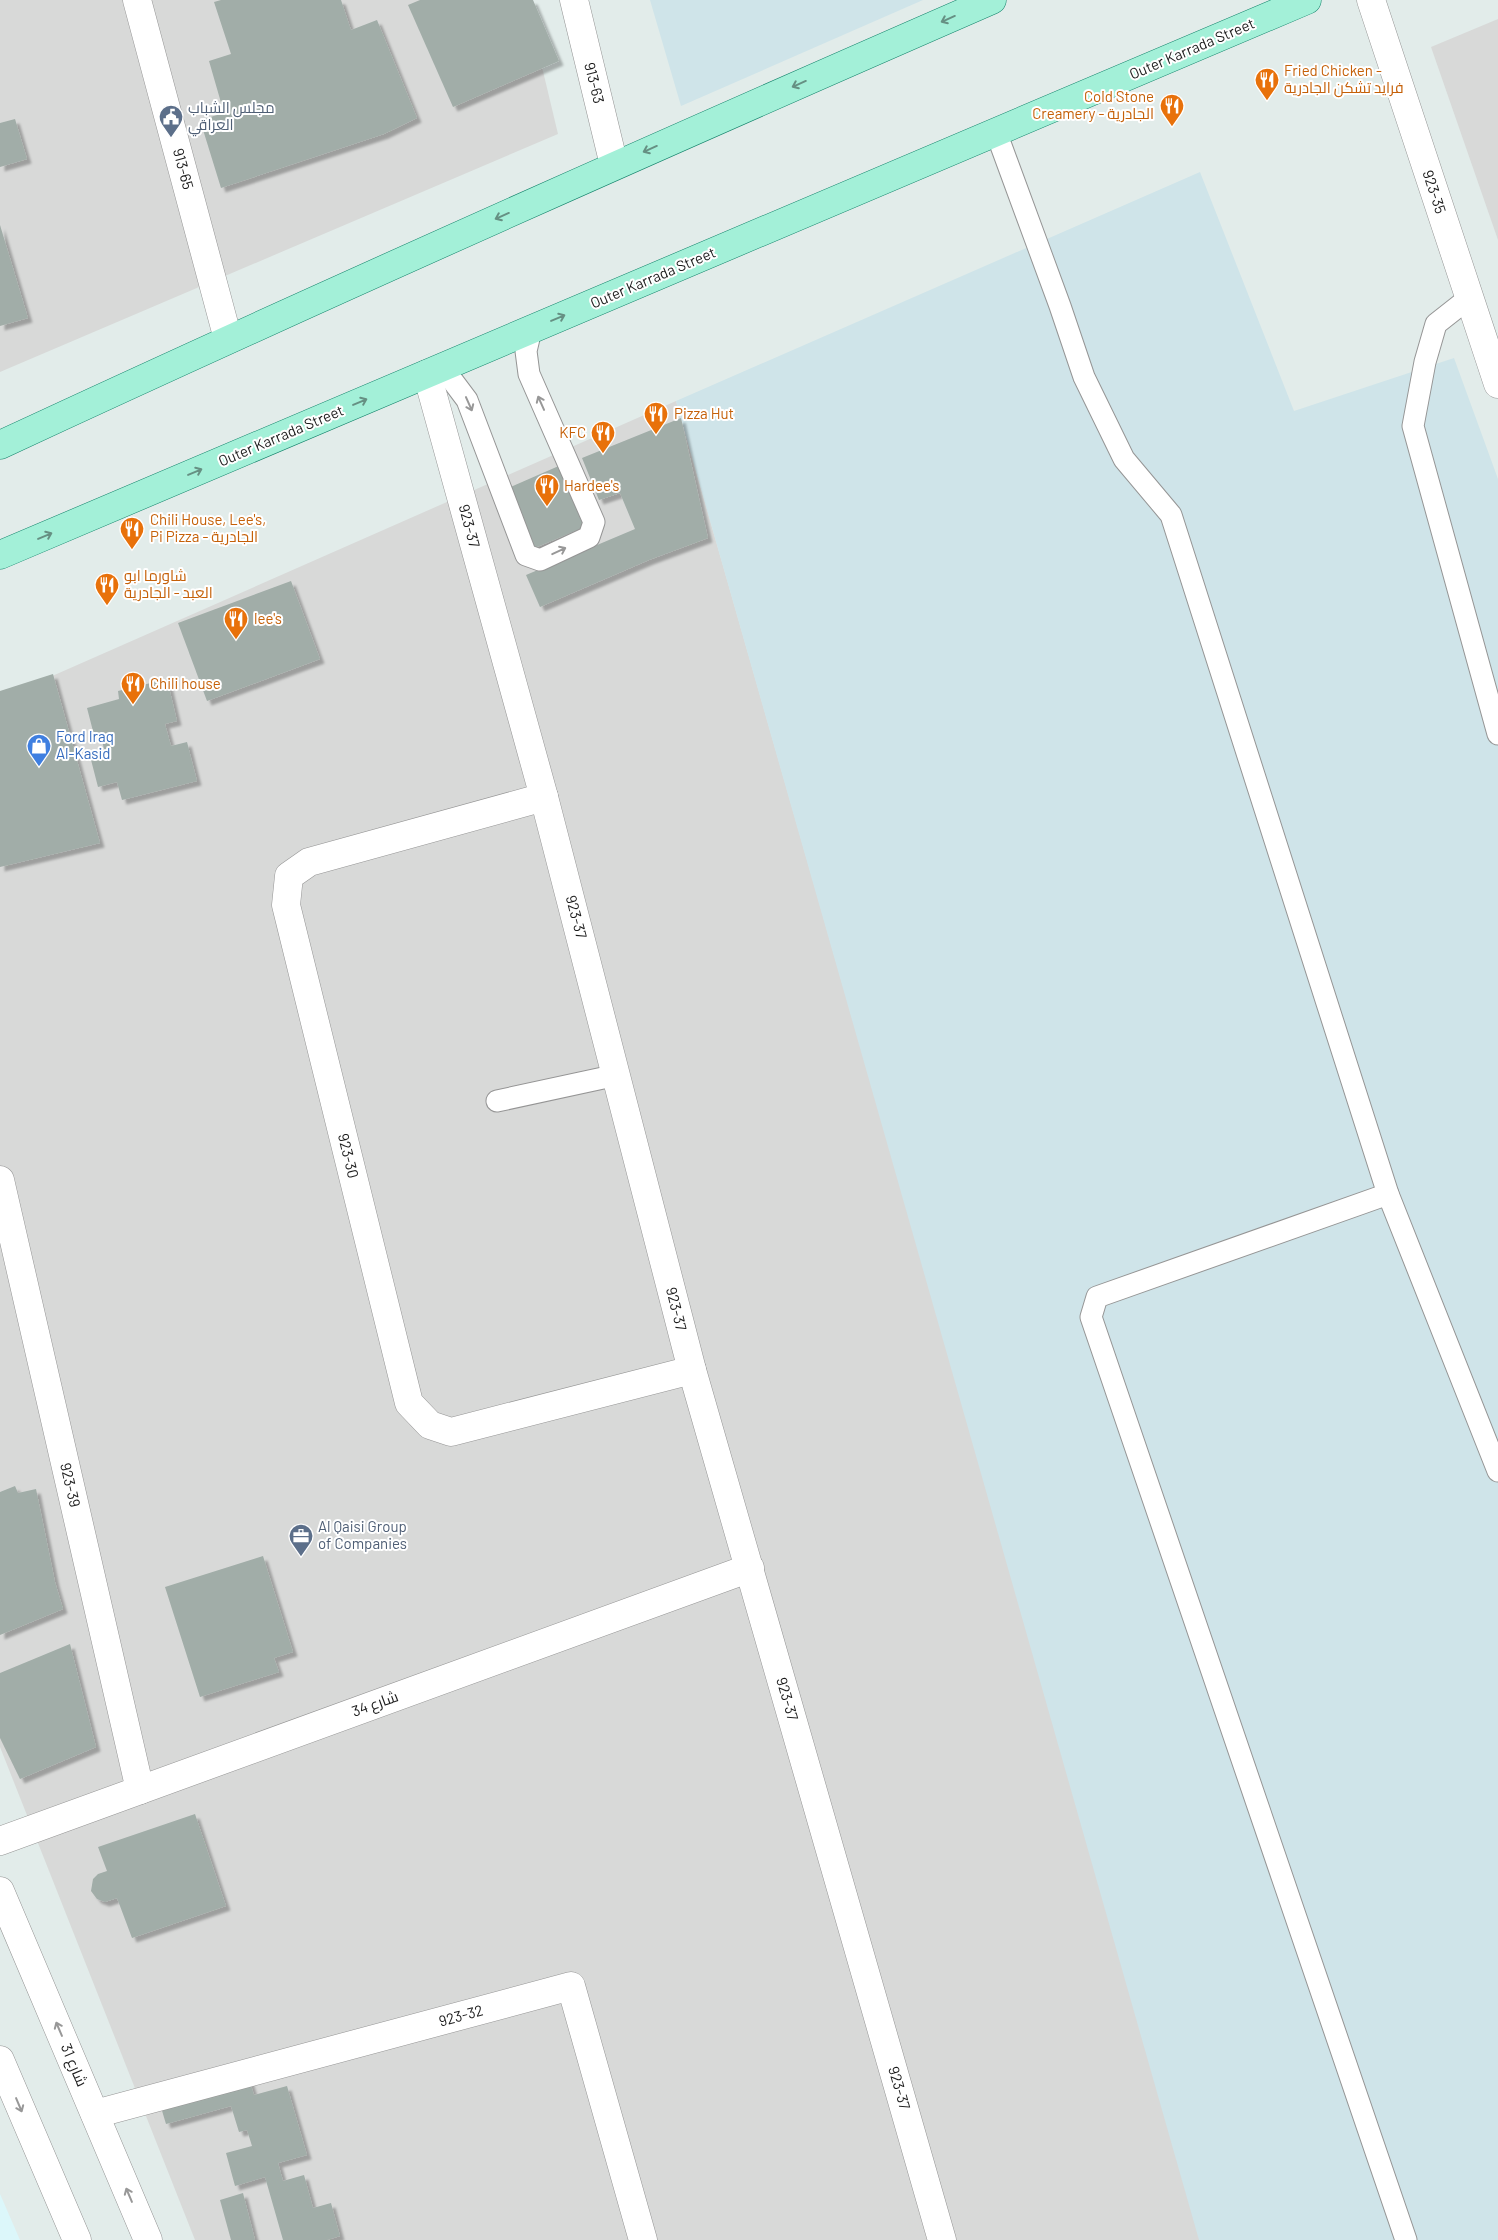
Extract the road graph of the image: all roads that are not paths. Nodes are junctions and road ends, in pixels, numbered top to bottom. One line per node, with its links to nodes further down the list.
1 (138, 0): 10 (street, 913-65)
2 (574, 0): 7 (street, 913-63)
3 (992, 0): 7 (main road, one-way to 7)
4 (1307, 0): 6 (main road, Outer Karrada Street)
5 (1370, 0): 8 (street, 923-35)
6 (996, 132): 9 (main road, Outer Karrada Street, one-way to 6); 20 (lane)
7 (614, 165): 10 (main road, one-way to 10)
8 (1469, 298): 12 (street, 923-35); 15 (lane)
9 (531, 330): 11 (main road, Outer Karrada Street); 11 (lane, one-way to 9)
10 (228, 339): 13 (main road)
11 (432, 372): 14 (main road, Outer Karrada Street, one-way to 11); 16 (street, 923-37)
12 (1498, 384)
13 (0, 445)
14 (0, 555)
15 (1498, 734)
16 (544, 797): 17 (street, 923-37); 21 (street, 923-30)
17 (617, 1075): 18 (lane); 21 (street, 923-37)
18 (497, 1101)
19 (0, 1180): 24 (street, 923-39)
20 (1388, 1194): 22 (lane); 33 (lane)
21 (692, 1370): 23 (street, 923-37)
22 (1498, 1471)
23 (750, 1568): 24 (street, شارع 34); 32 (street, 923-37)
24 (140, 1790): 25 (street, شارع 34)
25 (0, 1841)
26 (0, 1890): 28 (street, شارع 31, one-way to 26)
27 (0, 2060): 29 (street, one-way to 29)
28 (95, 2114): 30 (street, شارع 31, one-way to 28); 31 (street, 923-32)
29 (77, 2240)
30 (148, 2240)
31 (644, 2240)
32 (942, 2240)
33 (1406, 2240)

